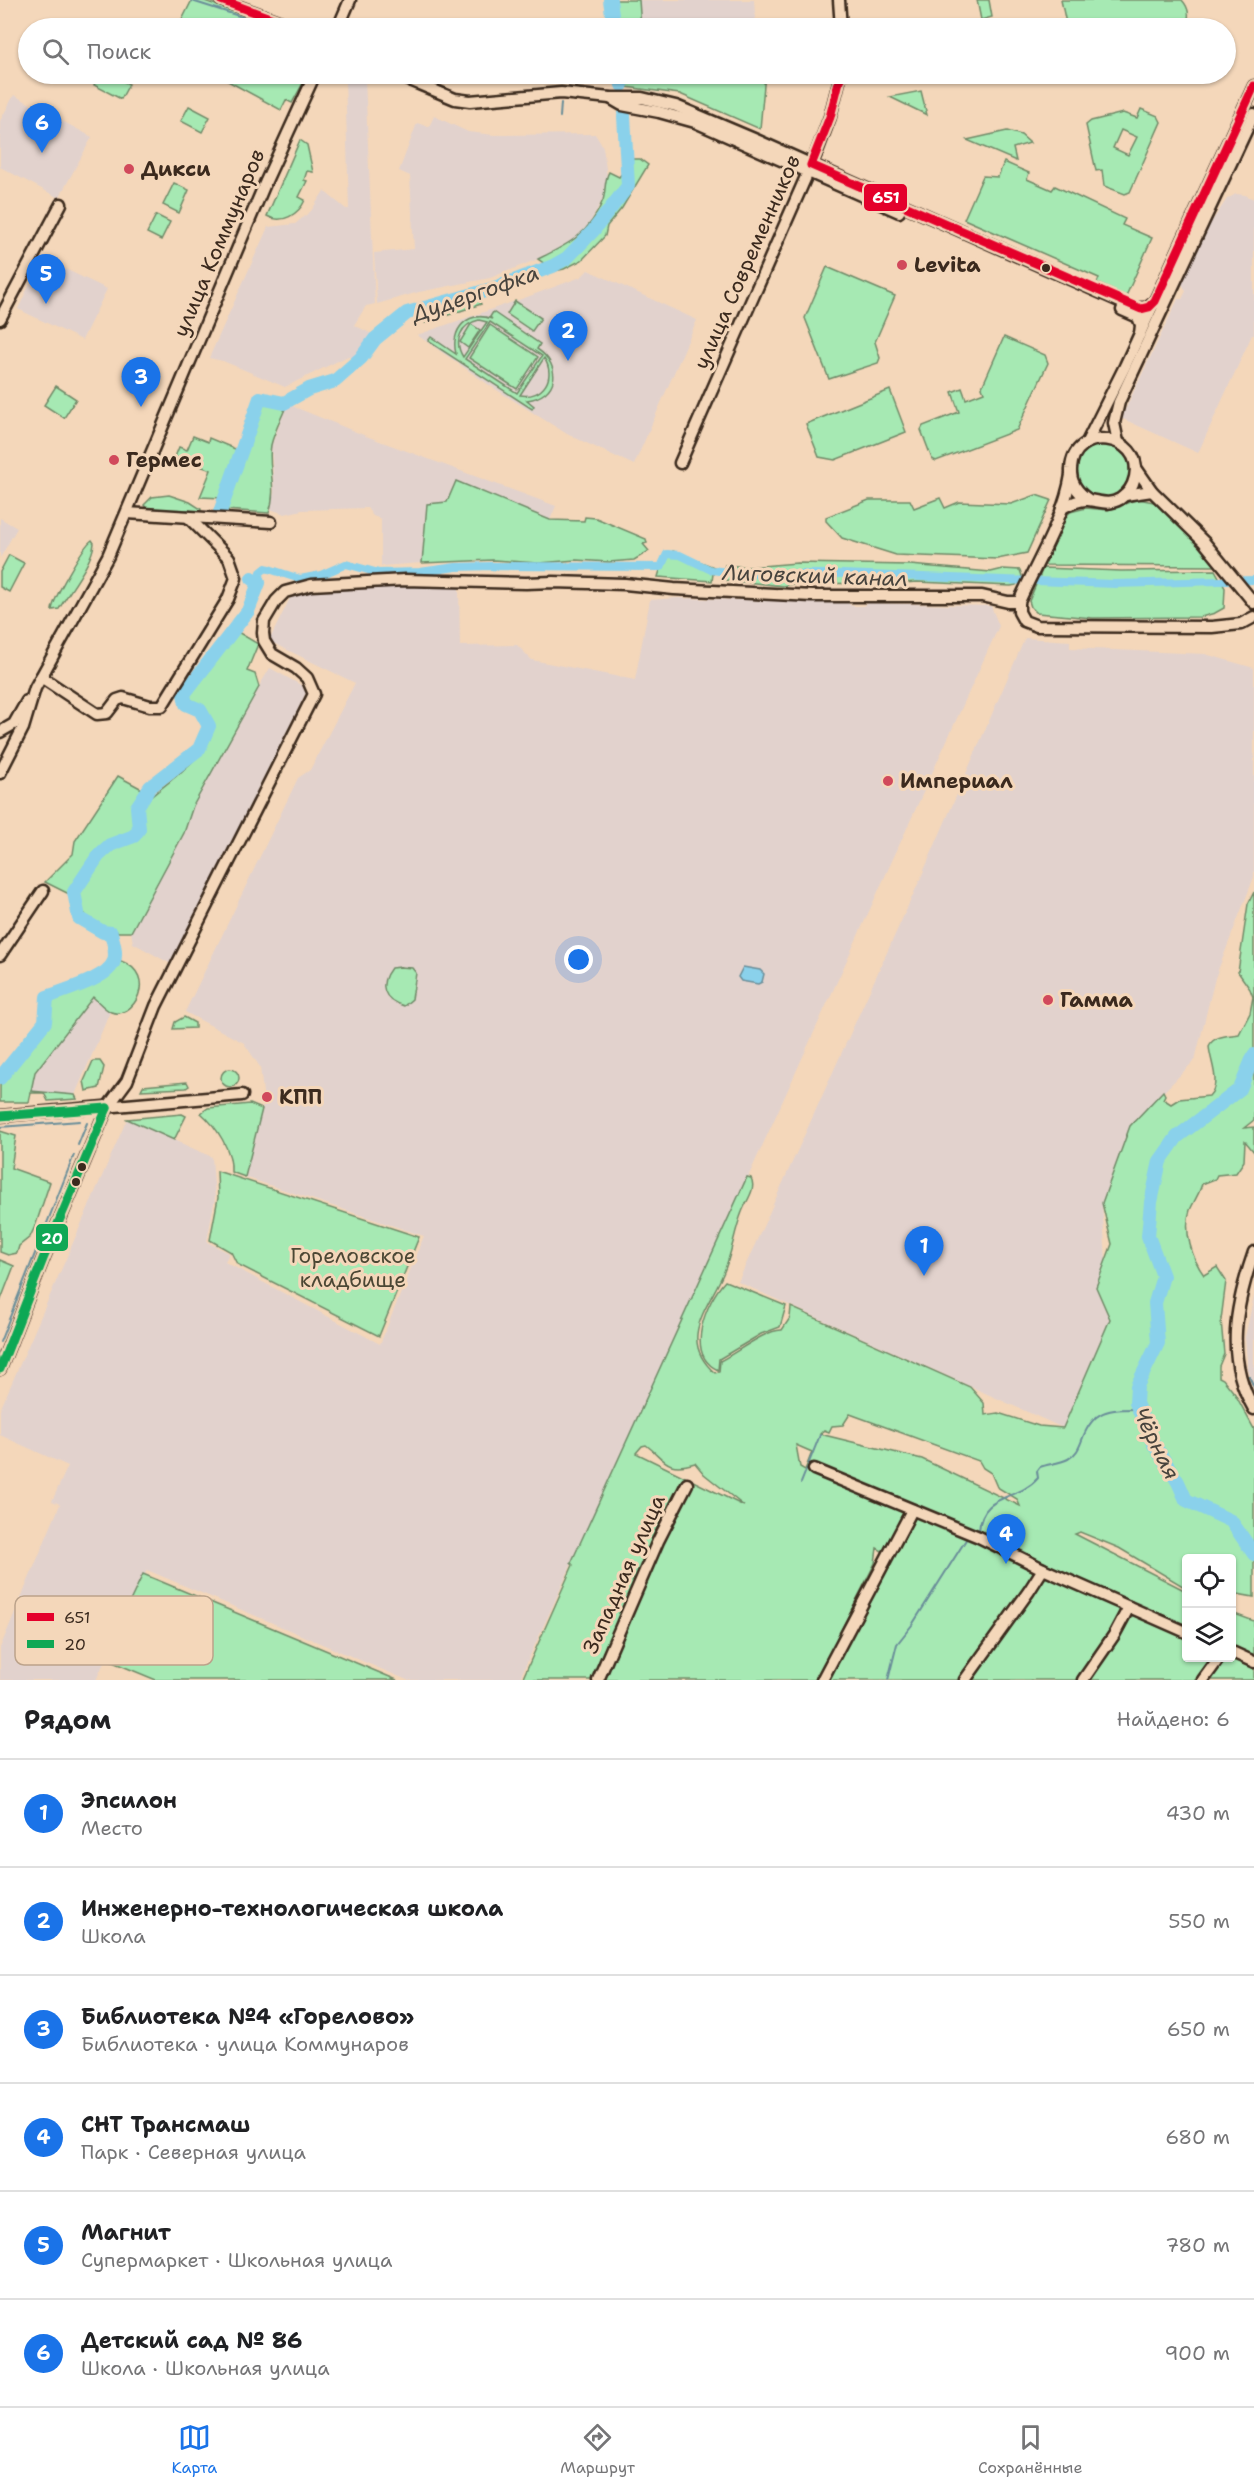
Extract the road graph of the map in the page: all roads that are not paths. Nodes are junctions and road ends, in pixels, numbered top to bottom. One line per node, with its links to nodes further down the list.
1 (221, 0): 4 (street)
2 (350, 0): 5 (street)
3 (839, 0): 6 (street)
4 (270, 18)
5 (342, 18)
6 (840, 18)
7 (310, 84): 26 (street, улица Коммунаров)
8 (418, 84): 12 (street)
9 (838, 84): 12 (street, улица Современников)
10 (1254, 86): 14 (street)
11 (1254, 114): 17 (street)
12 (809, 168): 14 (street); 16 (street); 19 (street, улица Современников)
13 (61, 204): 15 (street)
14 (1155, 301): 16 (street)
15 (0, 319)
16 (1140, 334): 18 (street)
17 (1118, 441): 18 (street); 20 (street)
18 (1087, 442): 21 (street)
19 (680, 463)
20 (1136, 467): 22 (street); 23 (street)
21 (1071, 474): 24 (street); 25 (street)
22 (1152, 491): 23 (street); 30 (street)
23 (1125, 495): 24 (street)
24 (1089, 500): 25 (street)
25 (1062, 508): 29 (street)
26 (127, 513): 27 (street); 32 (street, улица Коммунаров)
27 (188, 517): 28 (street); 32 (street)
28 (271, 522)
29 (1019, 602): 31 (street); 40 (street)
30 (1254, 603)
31 (1254, 617)
32 (41, 677): 33 (street, улица Коммунаров)
33 (35, 688): 34 (street, улица Коммунаров); 35 (street, улица Коммунаров)
34 (0, 733): 35 (street)
35 (16, 744): 36 (street, улица Коммунаров)
36 (0, 773)
37 (43, 891): 38 (street)
38 (0, 955)
39 (242, 1095): 40 (street)
40 (107, 1108): 41 (street); 43 (street)
41 (0, 1116)
42 (1254, 1252): 44 (street)
43 (0, 1369)
44 (1254, 1409)
45 (814, 1469): 47 (street)
46 (687, 1484): 54 (street, Западная улица)
47 (912, 1510): 48 (street); 55 (street)
48 (1043, 1569): 49 (street); 56 (street)
49 (1129, 1607): 50 (street); 57 (street)
50 (1182, 1630)
51 (1236, 1654): 53 (street)
52 (1216, 1662): 58 (street)
53 (1254, 1662)
54 (598, 1680)
55 (822, 1680)
56 (965, 1680)
57 (1083, 1680)
58 (1203, 1680)

